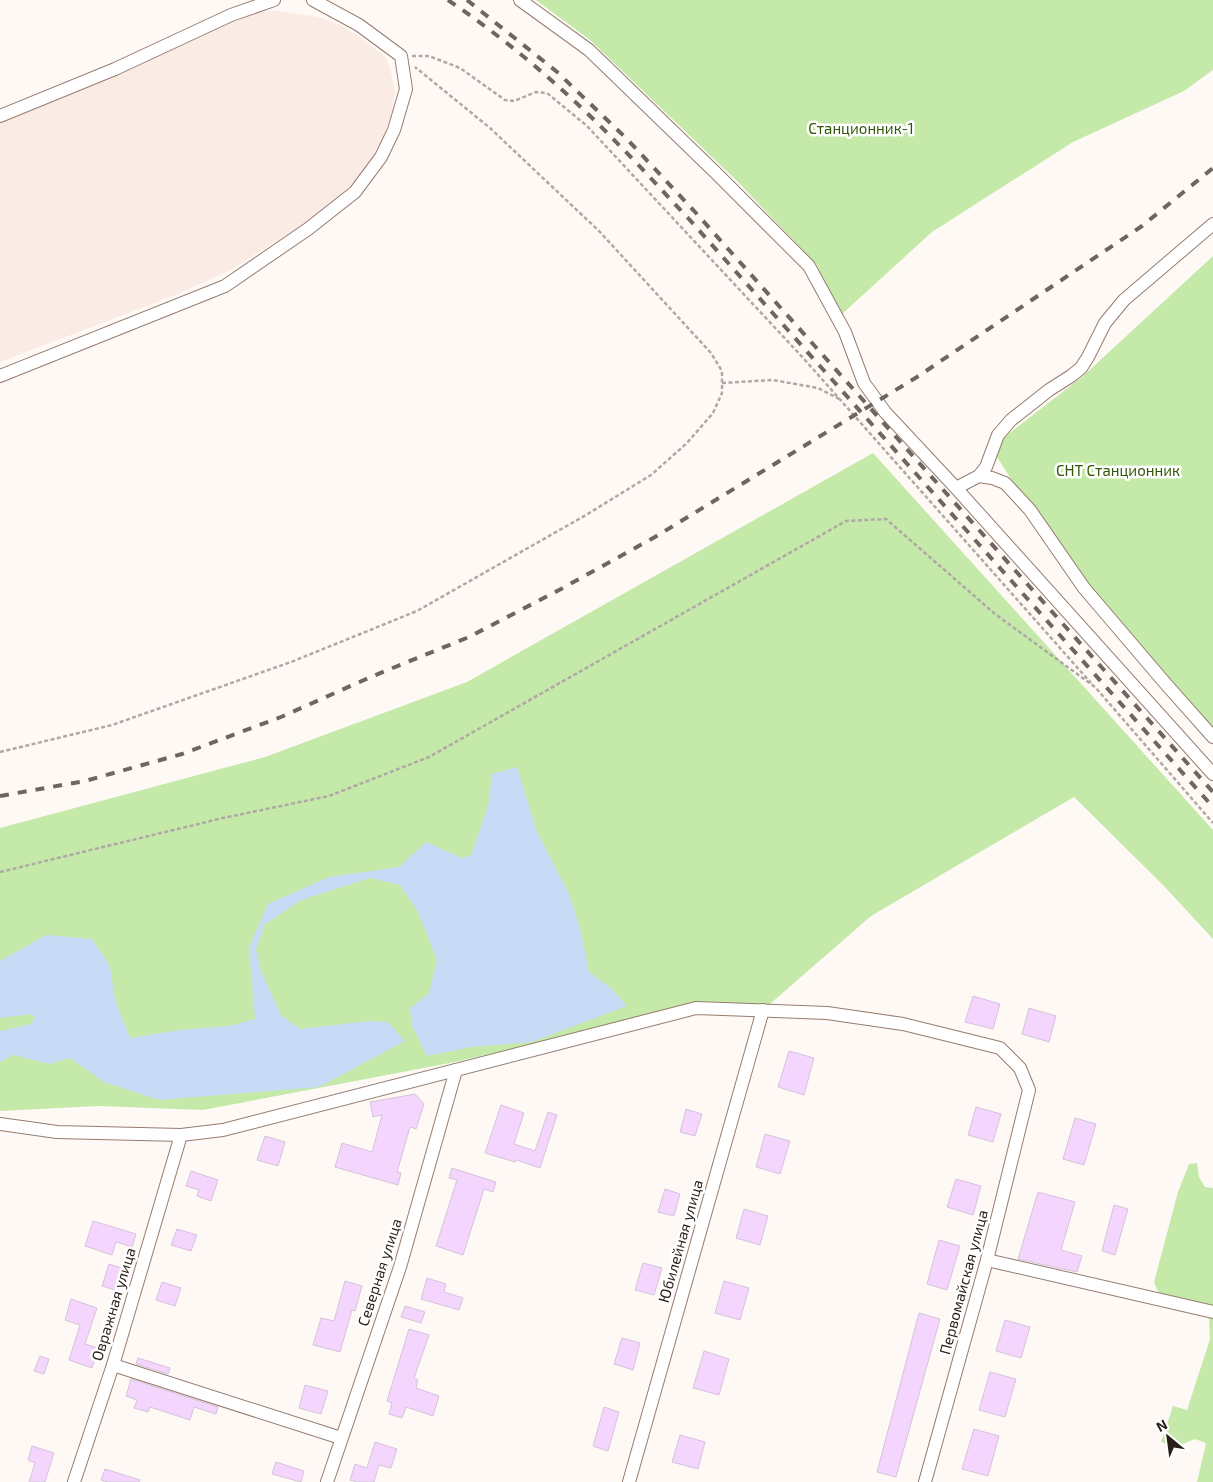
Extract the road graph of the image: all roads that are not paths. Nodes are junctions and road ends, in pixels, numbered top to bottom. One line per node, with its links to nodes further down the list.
1 (274, 0): 4 (street)
2 (313, 0): 6 (street)
3 (520, 0): 8 (street)
4 (0, 116)
5 (1213, 224): 7 (street)
6 (0, 376)
7 (979, 476): 8 (street); 9 (street)
8 (956, 488): 10 (street)
9 (1213, 737)
10 (1213, 774)
11 (763, 1010): 12 (street); 15 (street, Первомайская улица); 21 (street, Юбилейная улица)
12 (456, 1070): 14 (street); 18 (street, Северная улица)
13 (0, 1124): 14 (street)
14 (181, 1135): 17 (street, Овражная улица)
15 (987, 1260): 16 (street); 22 (street, Первомайская улица)
16 (1213, 1312)
17 (112, 1365): 18 (street); 19 (street, Овражная улица)
18 (341, 1438): 20 (street, Северная улица)
19 (74, 1482)
20 (327, 1482)
21 (629, 1482)
22 (924, 1482)

